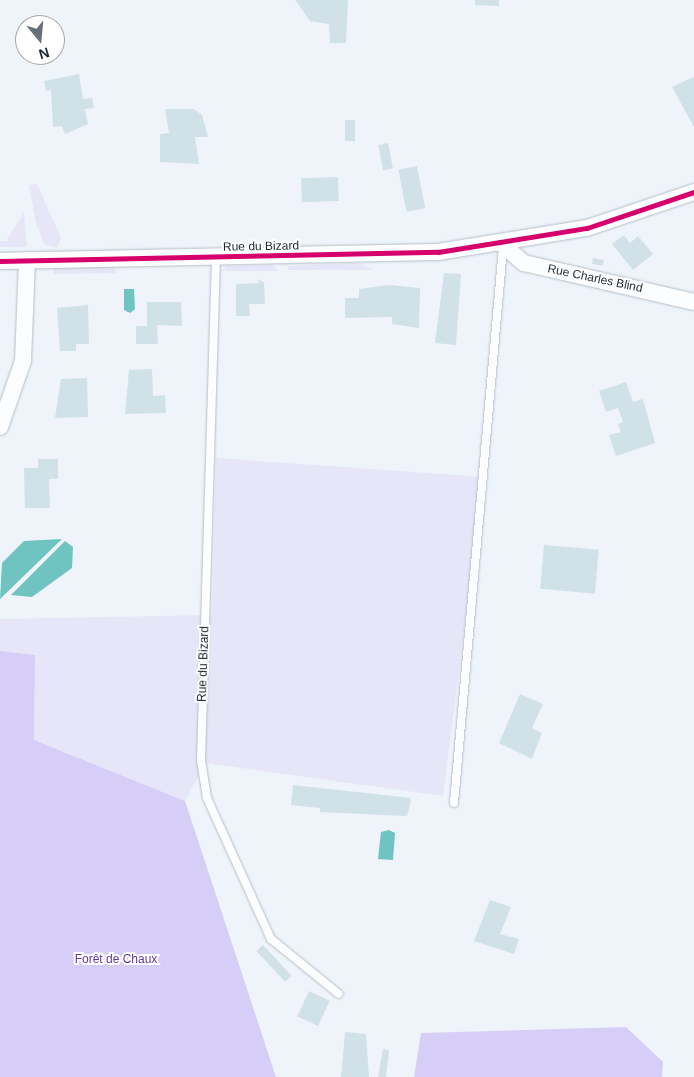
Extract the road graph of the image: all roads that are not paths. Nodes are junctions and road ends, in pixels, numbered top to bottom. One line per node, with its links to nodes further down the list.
1 (694, 192): 2 (street, Rue du Bizard)
2 (503, 245): 3 (street, Rue du Bizard); 6 (street, Rue Charles Blind); 8 (lane)
3 (216, 257): 4 (street, Rue du Bizard); 9 (lane, Rue du Bizard)
4 (27, 260): 5 (street, Rue du Bizard); 7 (street)
5 (0, 261)
6 (694, 302)
7 (0, 427)
8 (454, 803)
9 (339, 994)

